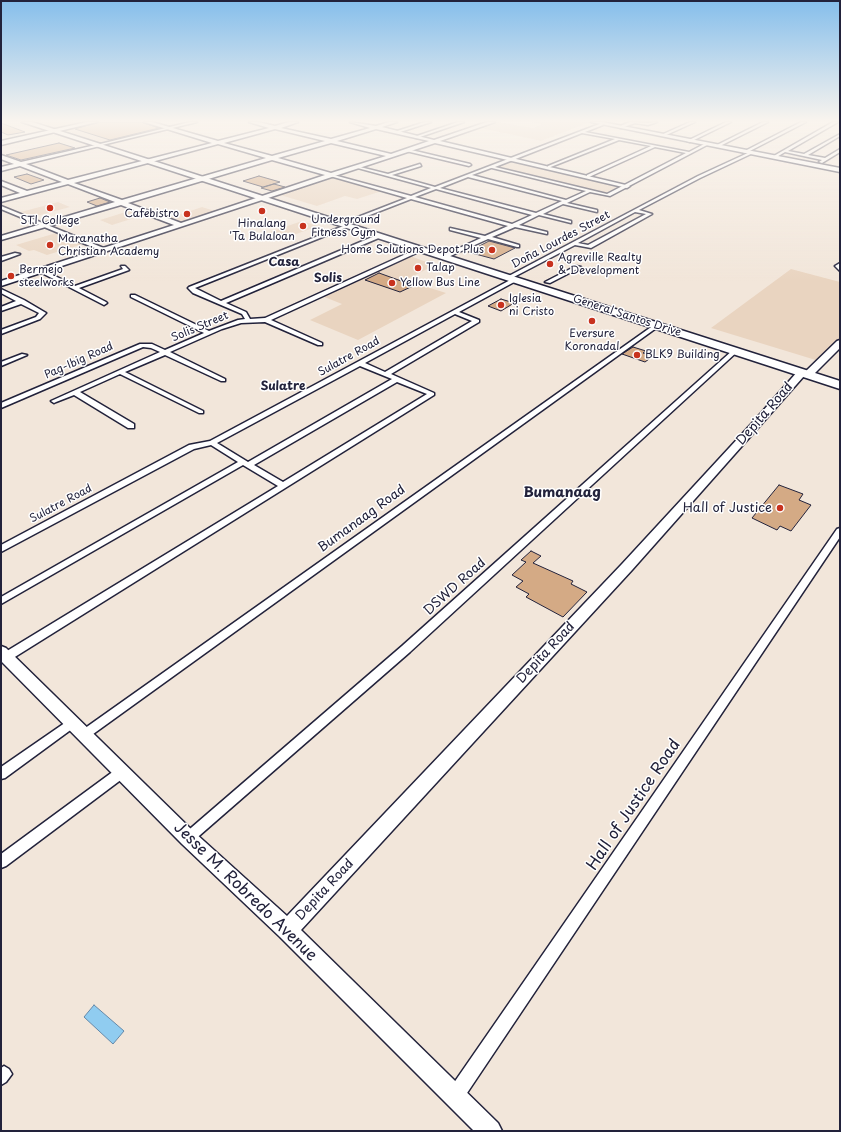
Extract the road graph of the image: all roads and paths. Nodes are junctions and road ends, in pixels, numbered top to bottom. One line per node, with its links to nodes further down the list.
1 (48, 175): 17 (street)
2 (92, 175): 17 (street)
3 (192, 175): 15 (highway, General Santos Drive)
4 (211, 175): 15 (highway)
5 (215, 175): 16 (highway)
6 (330, 175): 26 (street); 27 (street)
7 (389, 175): 21 (street)
8 (472, 175): 13 (street)
9 (524, 175): 22 (street)
10 (583, 175): 14 (street)
11 (649, 175): 20 (street)
12 (703, 175): 34 (street, Doña Lourdes Street)
13 (469, 176): 21 (street); 30 (street)
14 (588, 176): 20 (street)
15 (197, 177): 16 (highway, General Santos Drive); 19 (highway)
16 (209, 181): 24 (highway, General Santos Drive)
17 (67, 182): 23 (street); 29 (street)
18 (1, 183): 23 (street)
19 (184, 183): 29 (street)
20 (627, 186): 22 (street)
21 (437, 188): 27 (street); 35 (street)
22 (589, 191): 30 (street)
23 (26, 193): 28 (street)
24 (248, 194): 25 (highway, General Santos Drive); 26 (highway); 31 (highway)
25 (260, 198): 26 (highway, General Santos Drive); 31 (street)
26 (274, 198): 31 (highway); 40 (highway, General Santos Drive)
27 (411, 198): 39 (street); 40 (street)
28 (1, 200)
29 (121, 202): 37 (street); 38 (street)
30 (565, 202): 33 (street); 35 (street)
31 (245, 203): 38 (street)
32 (1, 207): 37 (street)
33 (595, 211)
34 (635, 211): 46 (street, Doña Lourdes Street); 46 (street)
35 (538, 214): 36 (street); 39 (street)
36 (568, 222)
37 (44, 225): 44 (street); 48 (street)
38 (181, 225): 48 (street)
39 (513, 226): 42 (street); 45 (street)
40 (343, 227): 43 (highway, General Santos Drive); 65 (street)
41 (452, 229): 45 (street)
42 (545, 233)
43 (379, 236): 49 (highway, General Santos Drive); 65 (street)
44 (1, 238)
45 (486, 238): 47 (street); 51 (street)
46 (574, 243): 58 (street, Doña Lourdes Street)
47 (517, 246)
48 (104, 250): 57 (street)
49 (421, 250): 51 (highway, General Santos Drive); 69 (street, Solis Street)
50 (17, 254): 52 (street)
51 (444, 257): 58 (highway, General Santos Drive)
52 (1, 259)
53 (840, 265): 56 (street)
54 (123, 267): 61 (street)
55 (578, 267): 59 (street)
56 (840, 269)
57 (41, 271): 60 (street); 61 (street)
58 (511, 279): 67 (street, Sulatre Road); 70 (highway, General Santos Drive)
59 (548, 282)
60 (1, 286): 63 (street)
61 (75, 288): 64 (street)
62 (133, 296): 72 (street)
63 (22, 302): 66 (street); 71 (street)
64 (104, 303)
65 (222, 303): 68 (street)
66 (1, 309)
67 (455, 312): 78 (street, Sulatre Road); 81 (street)
68 (248, 320): 69 (street, Solis Street); 72 (street, Solis Street)
69 (266, 320): 74 (street)
70 (656, 326): 75 (highway, General Santos Drive); 98 (street, Bumanaag Road)
71 (1, 332)
72 (209, 333): 76 (street, Solis Street)
73 (840, 343): 82 (street, Depita Road)
74 (320, 344)
75 (735, 351): 82 (highway, General Santos Drive); 101 (street, DSWD Road)
76 (165, 352): 80 (street, Solis Street); 84 (street, Pag-Ibig Road); 88 (street, Pag-Ibig Road)
77 (24, 355): 79 (street)
78 (360, 363): 81 (street); 91 (street, Sulatre Road)
79 (1, 364)
80 (120, 372): 86 (street, Solis Street); 89 (street)
81 (386, 374): 83 (street)
82 (805, 374): 85 (highway, General Santos Drive); 103 (street, Depita Road)
83 (397, 379): 92 (street); 93 (street)
84 (223, 380)
85 (840, 385)
86 (74, 392): 87 (street, Solis Street); 90 (street)
87 (54, 401)
88 (1, 406)
89 (201, 412)
90 (131, 426)
91 (212, 443): 92 (street); 95 (street, Sulatre Road)
92 (246, 463): 93 (street); 96 (street)
93 (284, 486): 97 (street)
94 (840, 531): 104 (street, Hall of Justice Road)
95 (1, 549)
96 (1, 601)
97 (4, 654): 98 (street, Jesse M. Robredo Avenue)
98 (78, 728): 99 (street, Jesse M. Robredo Avenue); 100 (street, Bumanaag Road)
99 (122, 772): 101 (street, Jesse M. Robredo Avenue); 102 (street)
100 (1, 774)
101 (188, 838): 103 (street, Jesse M. Robredo Avenue)
102 (1, 862)
103 (287, 930): 104 (street, Jesse M. Robredo Avenue)
104 (455, 1096): 105 (street, Jesse M. Robredo Avenue)
105 (490, 1131)

